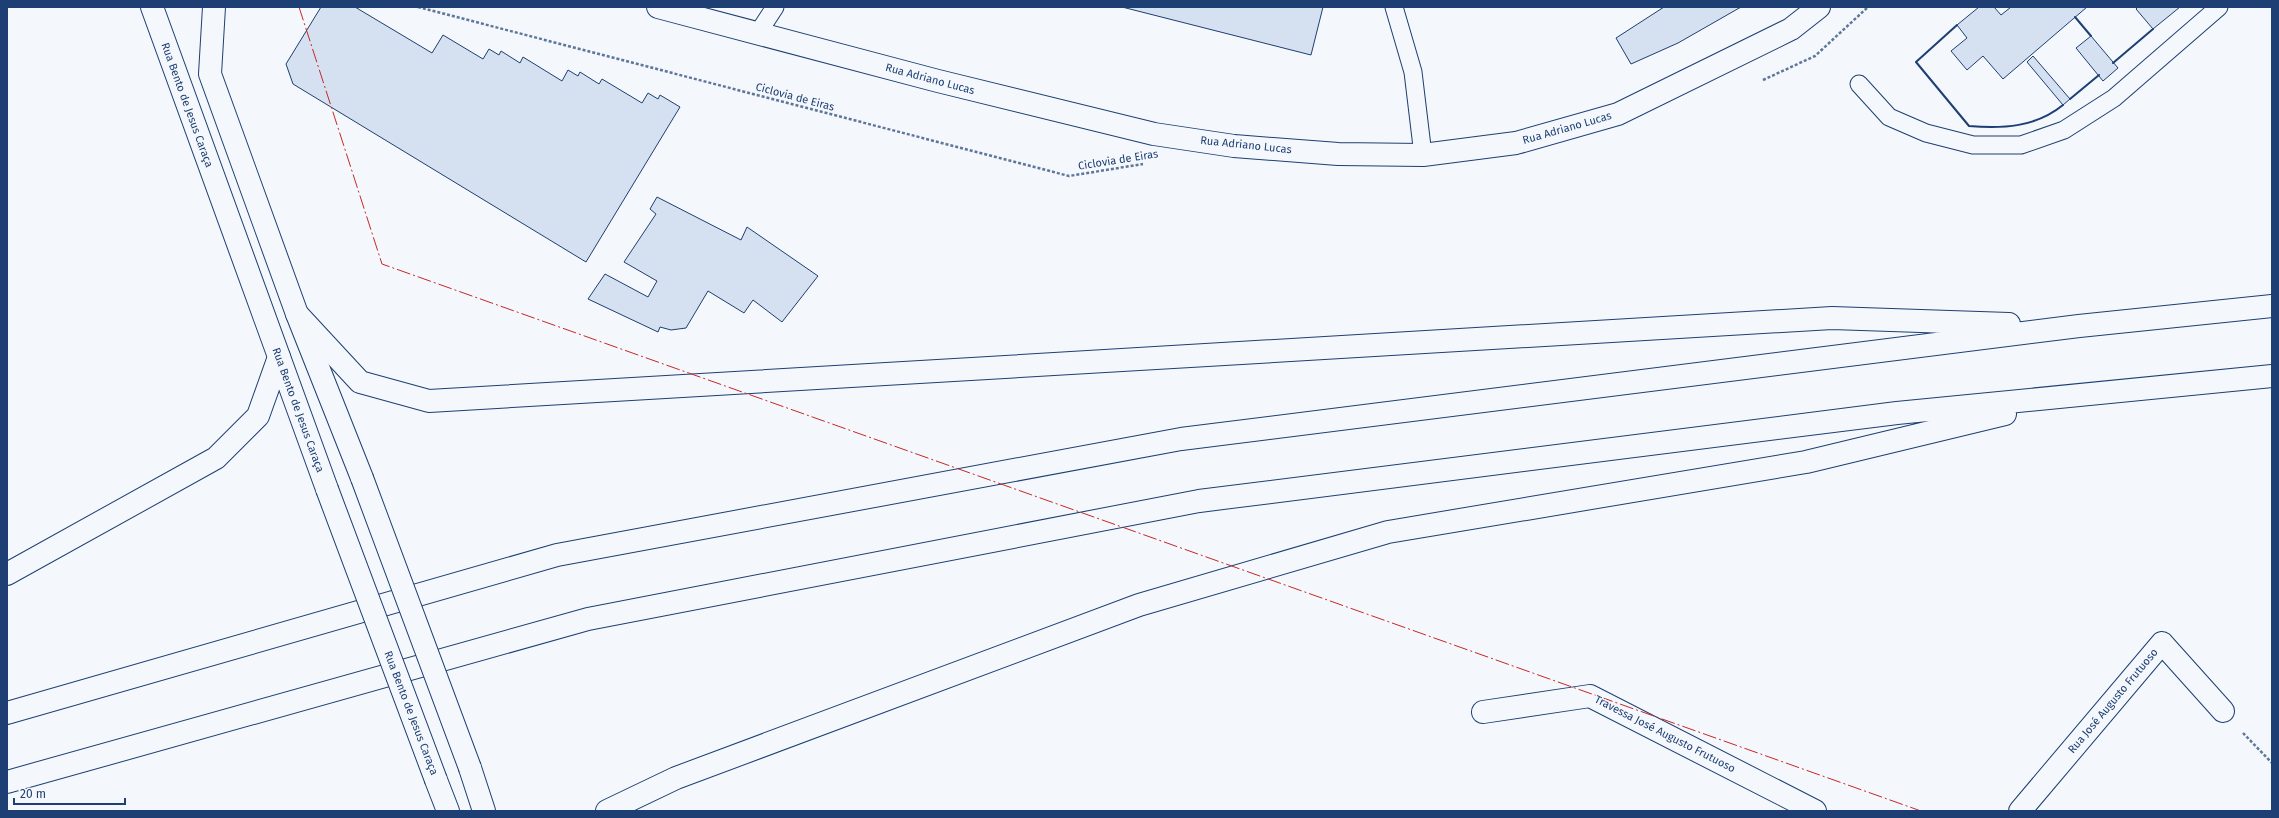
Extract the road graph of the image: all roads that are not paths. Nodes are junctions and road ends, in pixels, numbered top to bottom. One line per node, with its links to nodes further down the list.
1 (152, 7): 14 (main road, Rua Bento de Jesus Caraça)
2 (214, 7): 12 (main road)
3 (658, 7): 8 (main road, Rua Adriano Lucas)
4 (775, 7): 8 (lane)
5 (1394, 7): 10 (lane)
6 (1819, 7): 10 (main road, Rua Adriano Lucas)
7 (2219, 7): 9 (lane)
8 (758, 33): 10 (main road, Rua Adriano Lucas)
9 (1859, 84)
10 (1423, 155)
11 (2272, 306): 13 (main road)
12 (297, 314): 13 (main road); 23 (main road, bridge)
13 (2078, 326): 20 (main road)
14 (279, 357): 17 (main road); 22 (main road, Rua Bento de Jesus Caraça, bridge)
15 (2272, 376): 16 (main road)
16 (2085, 395): 21 (main road); 24 (main road)
17 (7, 574)
18 (2223, 711): 26 (main road, Rua José Augusto Frutuoso)
19 (1483, 712): 25 (main road, Travessa José Augusto Frutuoso)
20 (7, 713)
21 (7, 782)
22 (448, 811)
23 (484, 811)
24 (607, 811)
25 (1815, 811)
26 (2020, 811)

